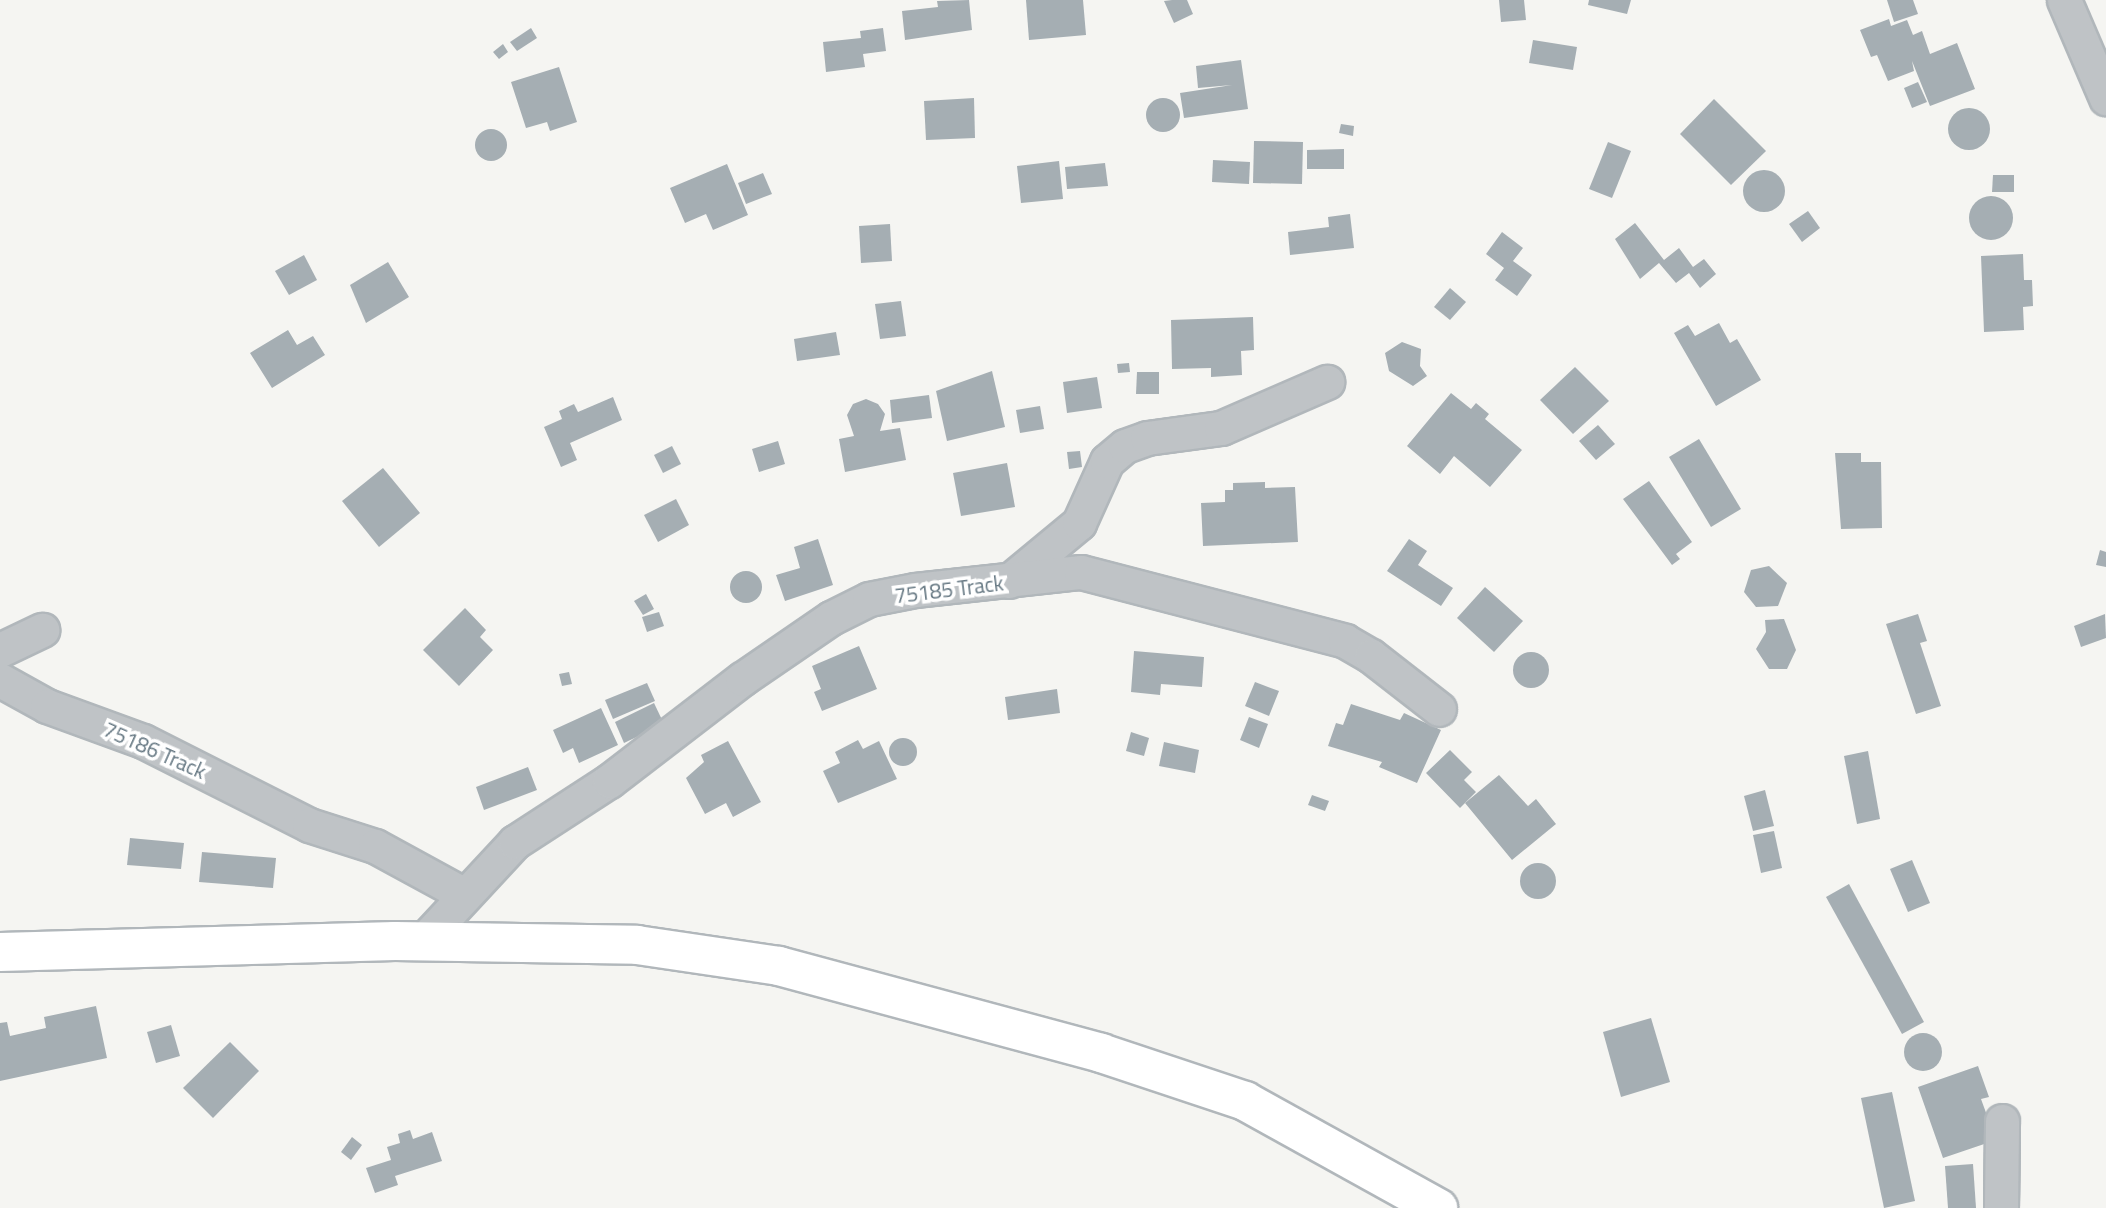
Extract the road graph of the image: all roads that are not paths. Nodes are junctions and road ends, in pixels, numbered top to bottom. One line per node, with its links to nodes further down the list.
1 (2064, 0): 2 (street)
2 (2106, 97)
3 (1327, 382): 4 (street)
4 (1007, 582): 8 (street, 75185 Track); 9 (street, 75185 Track)
5 (42, 630): 6 (street)
6 (0, 650)
7 (0, 680): 9 (street, 75186 Track)
8 (1439, 709)
9 (463, 894): 10 (street, 75185 Track)
10 (422, 942): 11 (street); 13 (street)
11 (0, 952)
12 (2002, 1121): 14 (street)
13 (1438, 1208)
14 (2001, 1208)

